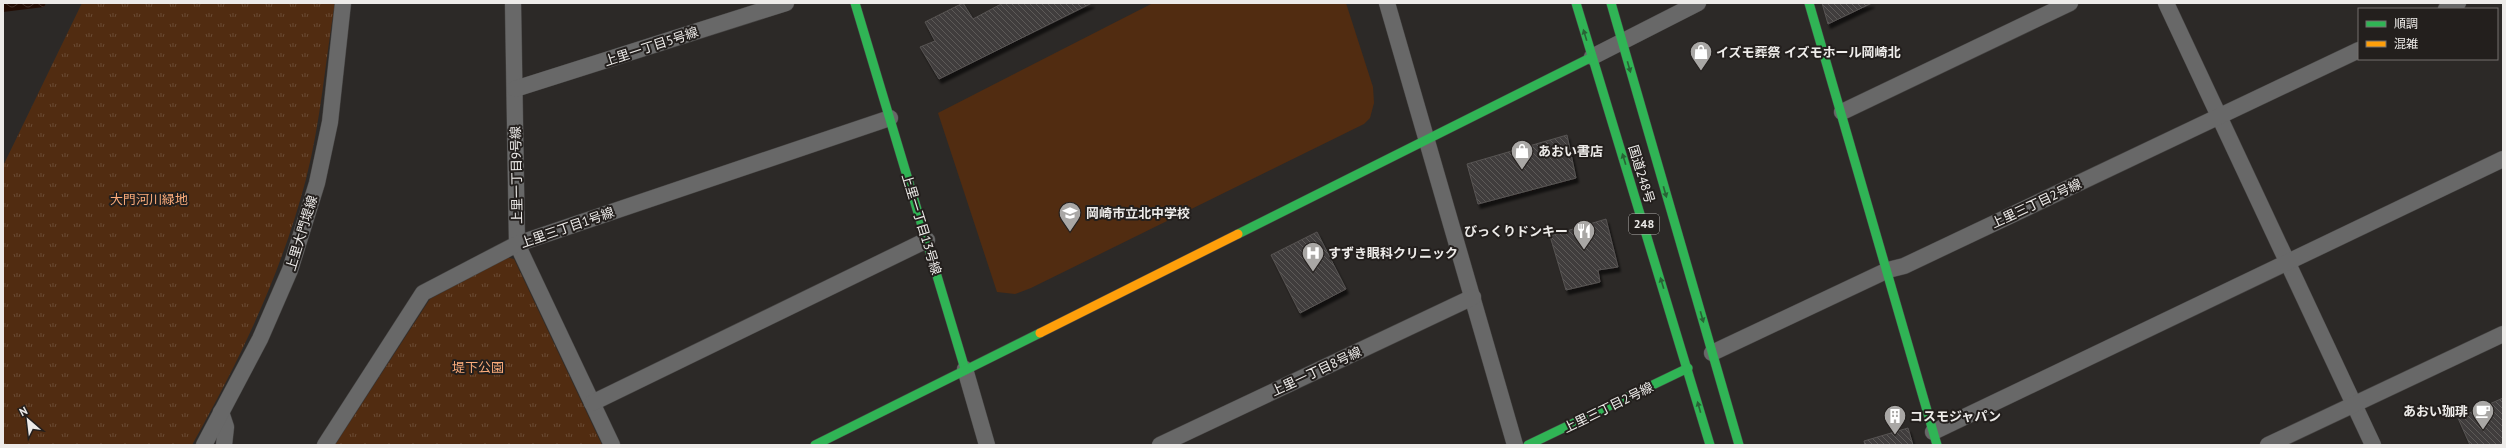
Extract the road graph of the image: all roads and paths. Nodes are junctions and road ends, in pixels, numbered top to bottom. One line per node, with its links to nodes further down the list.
1 (343, 3): 34 (street, 上里大門堤線)
2 (513, 3): 17 (street, 上里一丁目9号線)
3 (786, 3): 17 (street, 上里一丁目5号線)
4 (855, 3): 20 (main road, 上里一丁目13号線)
5 (1387, 3): 21 (street)
6 (1576, 3): 16 (main road, 国道248号 / 248, one-way to 6)
7 (1611, 3): 14 (main road, 国道248号 / 248)
8 (1698, 3): 14 (street)
9 (1809, 3): 18 (main road)
10 (2070, 3): 18 (street)
11 (2166, 3): 19 (street)
12 (2458, 3): 13 (street)
13 (2448, 8)
14 (1622, 40): 16 (street); 29 (main road, 国道248号 / 248, one-way to 29)
15 (2358, 50): 19 (street, 上里三丁目2号線)
16 (1592, 57): 21 (main road); 30 (main road, 国道248号 / 248, one-way to 16)
17 (515, 89): 24 (street, 上里一丁目9号線)
18 (1842, 112): 26 (main road)
19 (2219, 116): 25 (street); 26 (street, 上里三丁目2号線)
20 (890, 118): 23 (main road, 上里一丁目13号線); 24 (street, 上里三丁目1号線)
21 (1426, 138): 27 (street); 31 (main road)
22 (2503, 159): 25 (street)
23 (927, 240): 31 (main road, 上里一丁目13号線); 32 (street)
24 (517, 244): 32 (street, 上里一丁目9号線); 38 (street, 上里三丁目1号線)
25 (2288, 262): 33 (street); 35 (street)
26 (1888, 270): 29 (street, 上里三丁目2号線); 35 (main road)
27 (1473, 297): 42 (street, 上里一丁目8号線); 43 (street)
28 (2503, 334): 33 (street)
29 (1712, 353): 46 (main road, 国道248号 / 248)
30 (1688, 368): 44 (main road, 上里三丁目2号線); 45 (main road, 国道248号 / 248, one-way to 30)
31 (965, 369): 40 (main road); 41 (street, 上里一丁目13号線)
32 (592, 403): 39 (street, 上里一丁目9号線)
33 (2354, 405): 47 (street); 48 (street)
34 (221, 412): 36 (street, 上里大門堤線); 37 (street)
35 (1935, 438)
36 (204, 445)
37 (224, 445)
38 (325, 445)
39 (612, 445)
40 (815, 445)
41 (987, 445)
42 (1160, 445)
43 (1515, 445)
44 (1528, 445)
45 (1710, 445)
46 (1739, 445)
47 (2268, 445)
48 (2373, 445)

